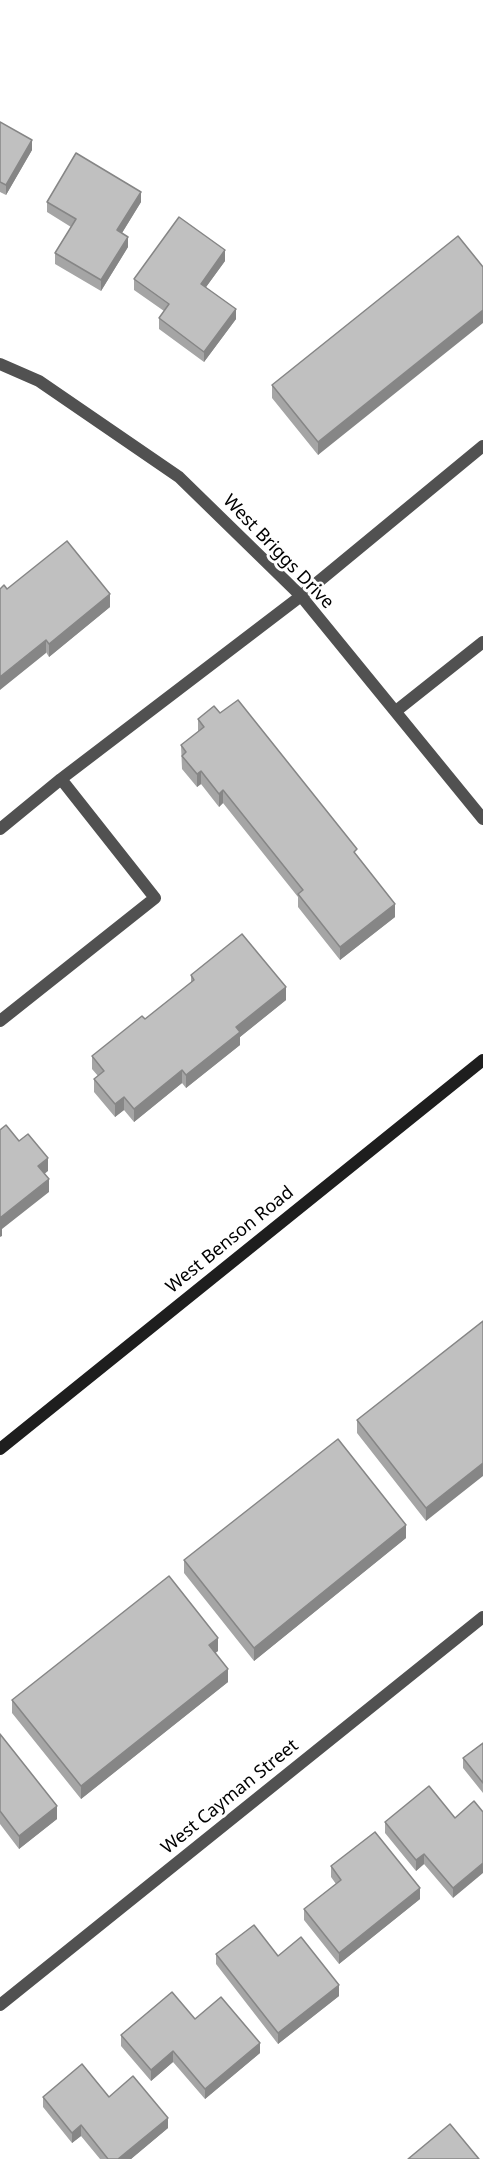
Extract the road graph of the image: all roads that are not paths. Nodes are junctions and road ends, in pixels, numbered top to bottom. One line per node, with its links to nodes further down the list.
1 (0, 364): 3 (street, West Briggs Drive)
2 (483, 446): 3 (street)
3 (301, 596): 5 (street, West Briggs Drive); 6 (street)
4 (483, 642): 5 (street)
5 (396, 711): 7 (street, West Briggs Drive)
6 (61, 779): 8 (street); 9 (street)
7 (483, 819)
8 (0, 829)
9 (0, 1021)
10 (483, 1060): 11 (main road, West Benson Road)
11 (0, 1449)
12 (483, 1617): 13 (street, West Cayman Street)
13 (0, 2005)

